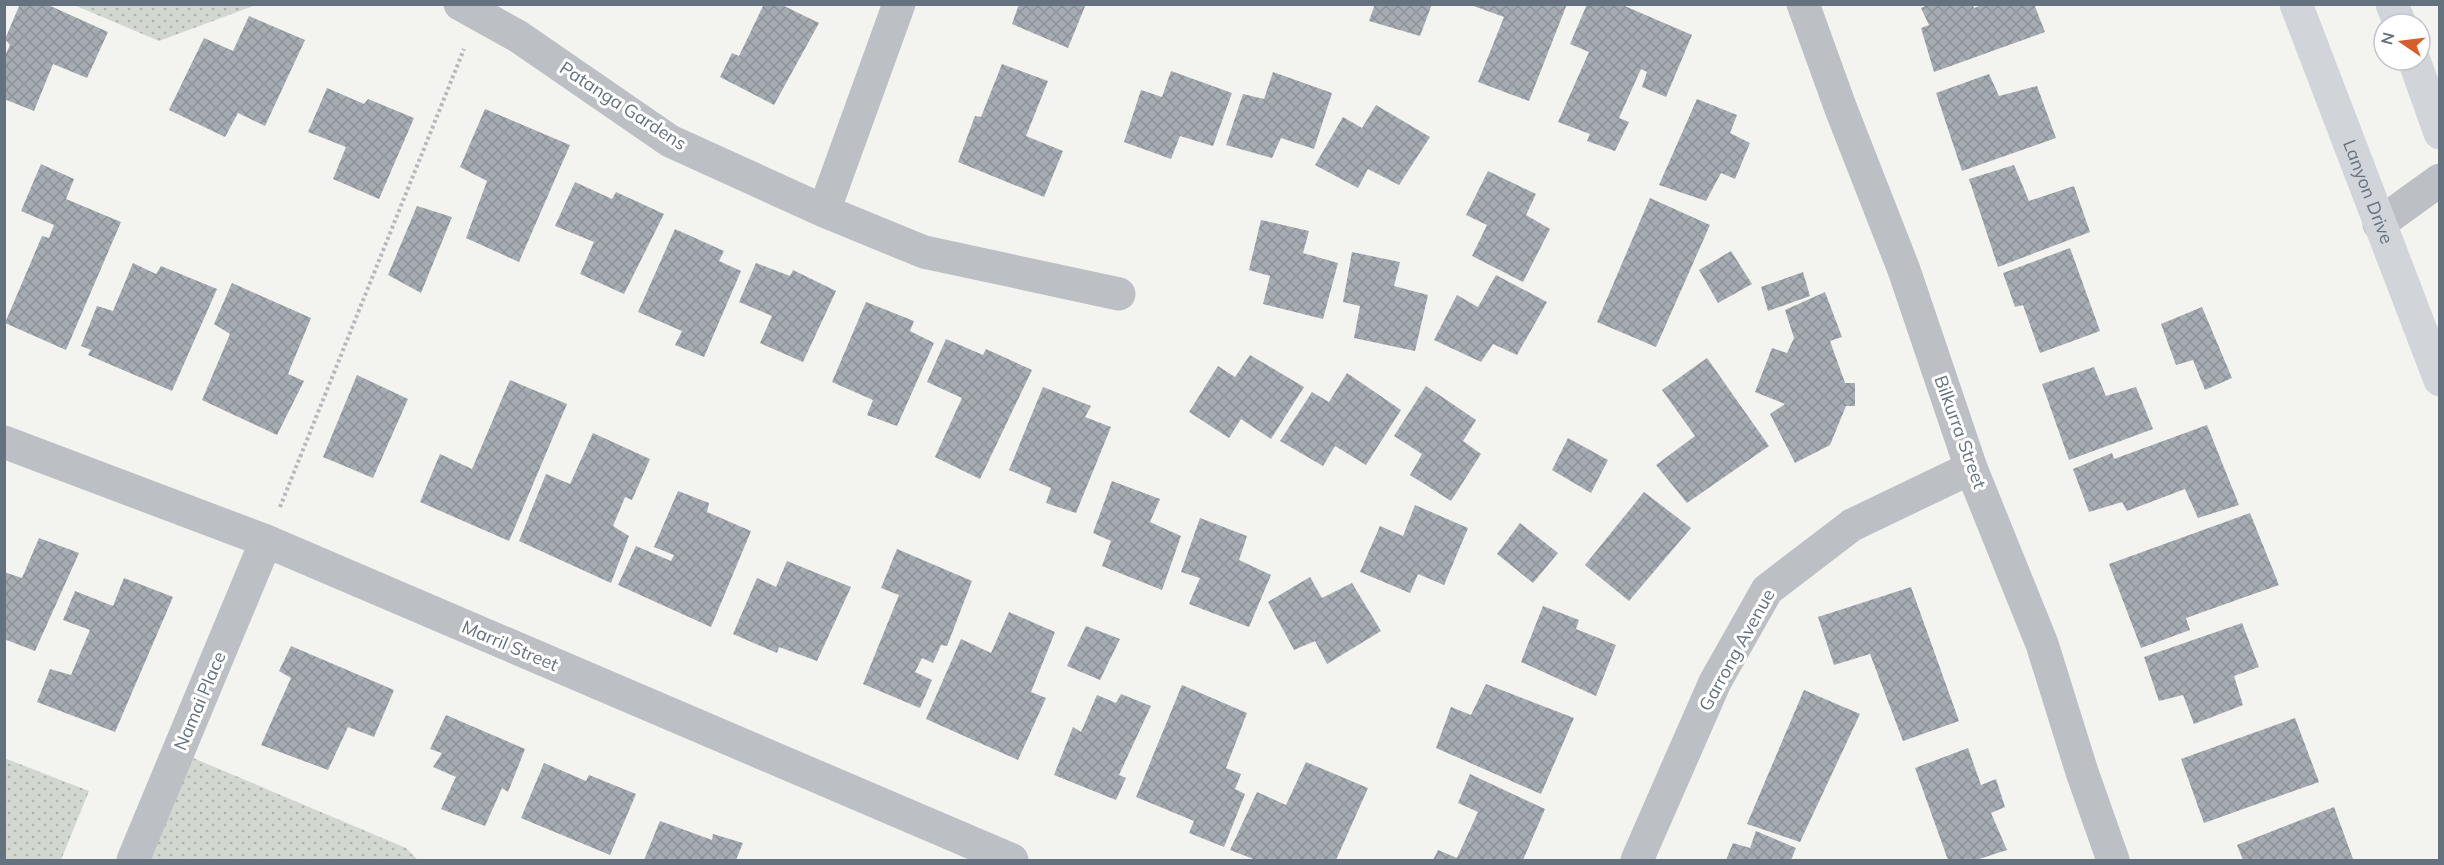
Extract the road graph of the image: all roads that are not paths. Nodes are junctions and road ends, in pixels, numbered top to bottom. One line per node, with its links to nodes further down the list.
1 (899, 4): 8 (street)
2 (1803, 4): 13 (street, Bilkurra Street)
3 (2296, 4): 9 (main road, Lanyon Drive)
4 (470, 9): 8 (street, Patanga Gardens)
5 (2418, 72): 6 (main road)
6 (2439, 133)
7 (2439, 180): 9 (street)
8 (824, 211): 10 (street, Patanga Gardens)
9 (2379, 224): 11 (main road, Lanyon Drive)
10 (1119, 294)
11 (2439, 380)
12 (4, 442): 14 (street, Marril Street)
13 (1971, 468): 17 (street, Garrong Avenue); 18 (street, Bilkurra Street)
14 (266, 541): 15 (street, Namai Place); 16 (street, Marril Street)
15 (133, 861)
16 (1012, 861)
17 (1637, 861)
18 (2113, 861)

